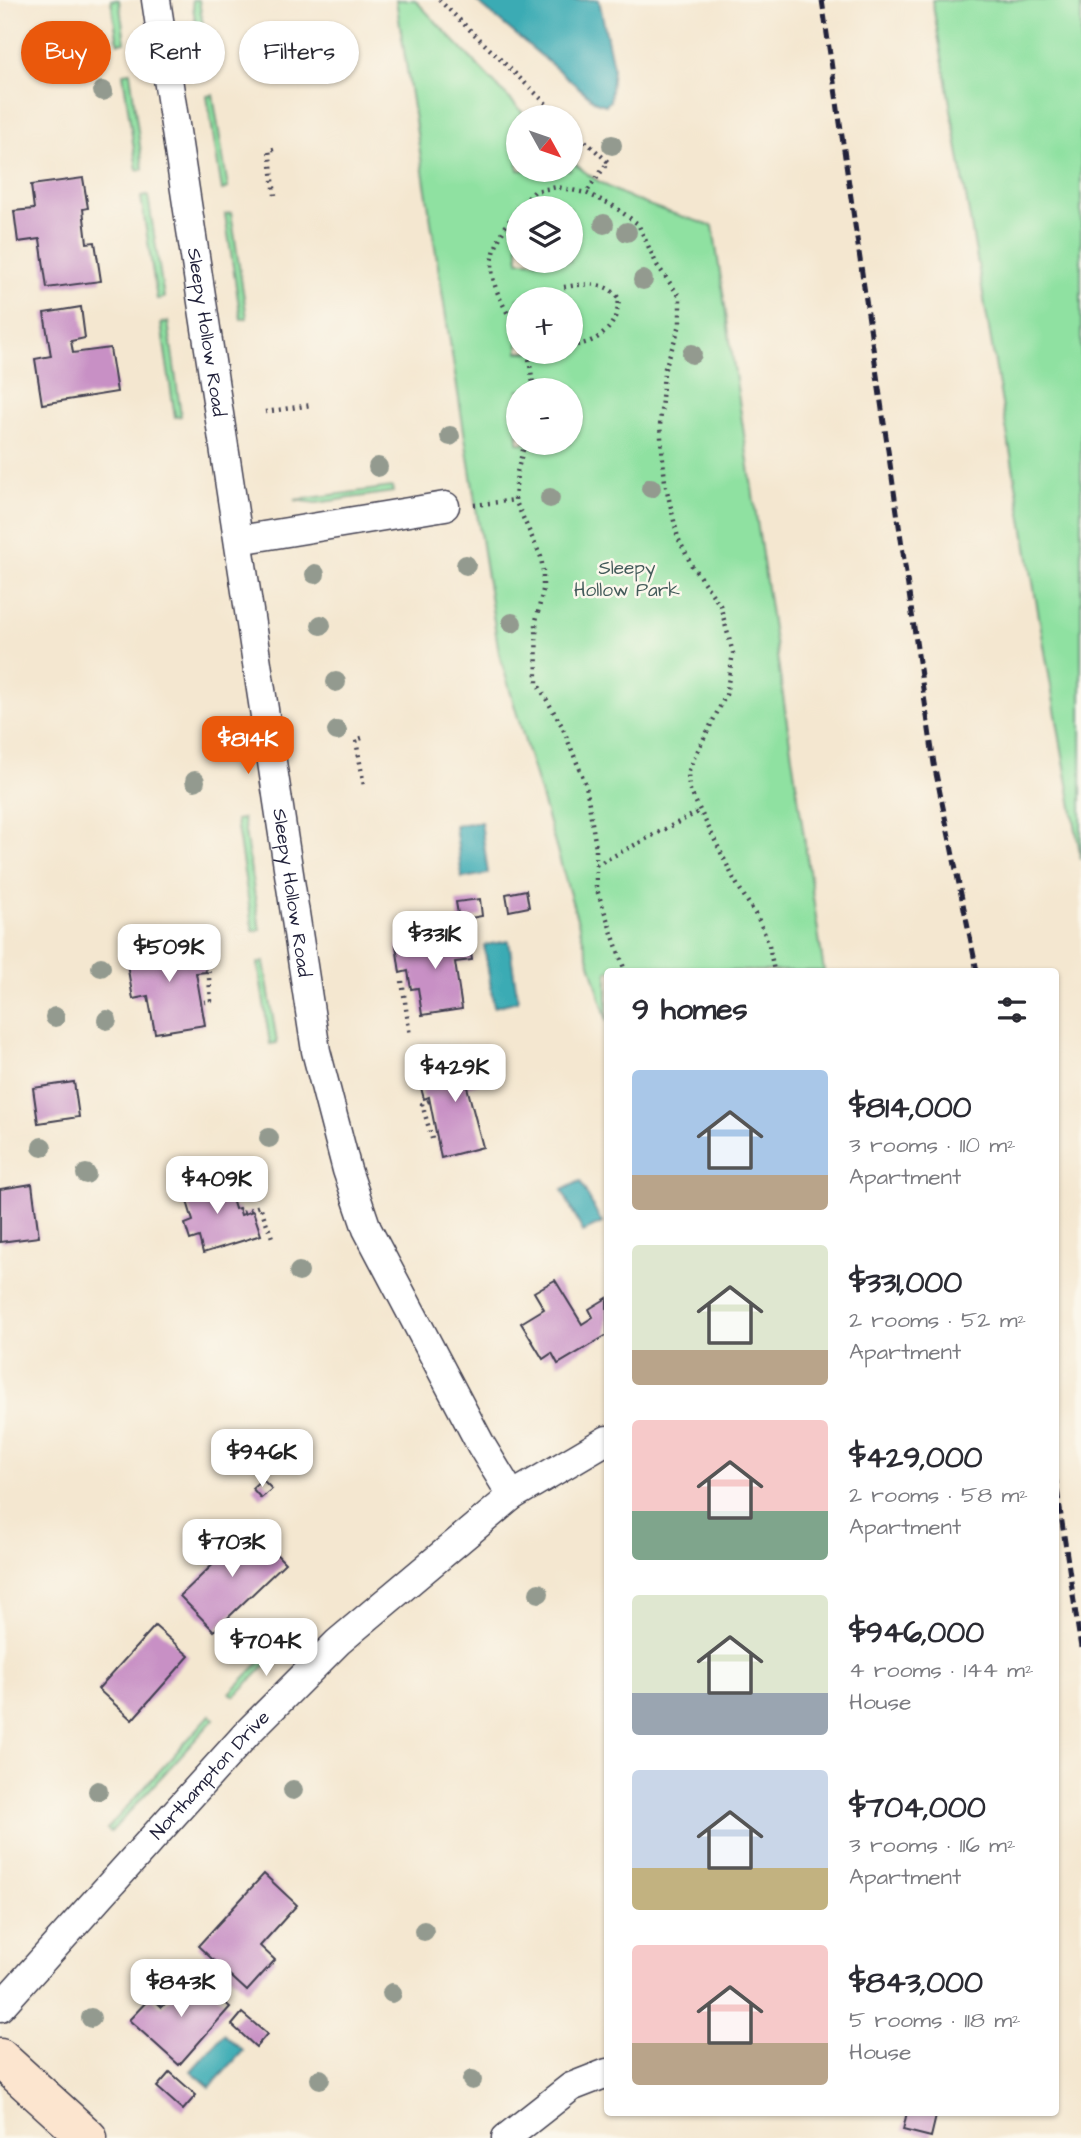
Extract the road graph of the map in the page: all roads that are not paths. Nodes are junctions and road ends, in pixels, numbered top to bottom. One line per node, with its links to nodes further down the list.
1 (156, 0): 3 (street, Sleepy Hollow Road)
2 (445, 506): 3 (street)
3 (239, 540): 5 (street, Sleepy Hollow Road)
4 (604, 1442): 5 (street, Northampton Drive)
5 (512, 1496): 6 (street, Northampton Drive)
6 (0, 2007)
7 (0, 2058): 9 (street)
8 (604, 2074): 10 (street)
9 (88, 2138)
10 (506, 2138)

